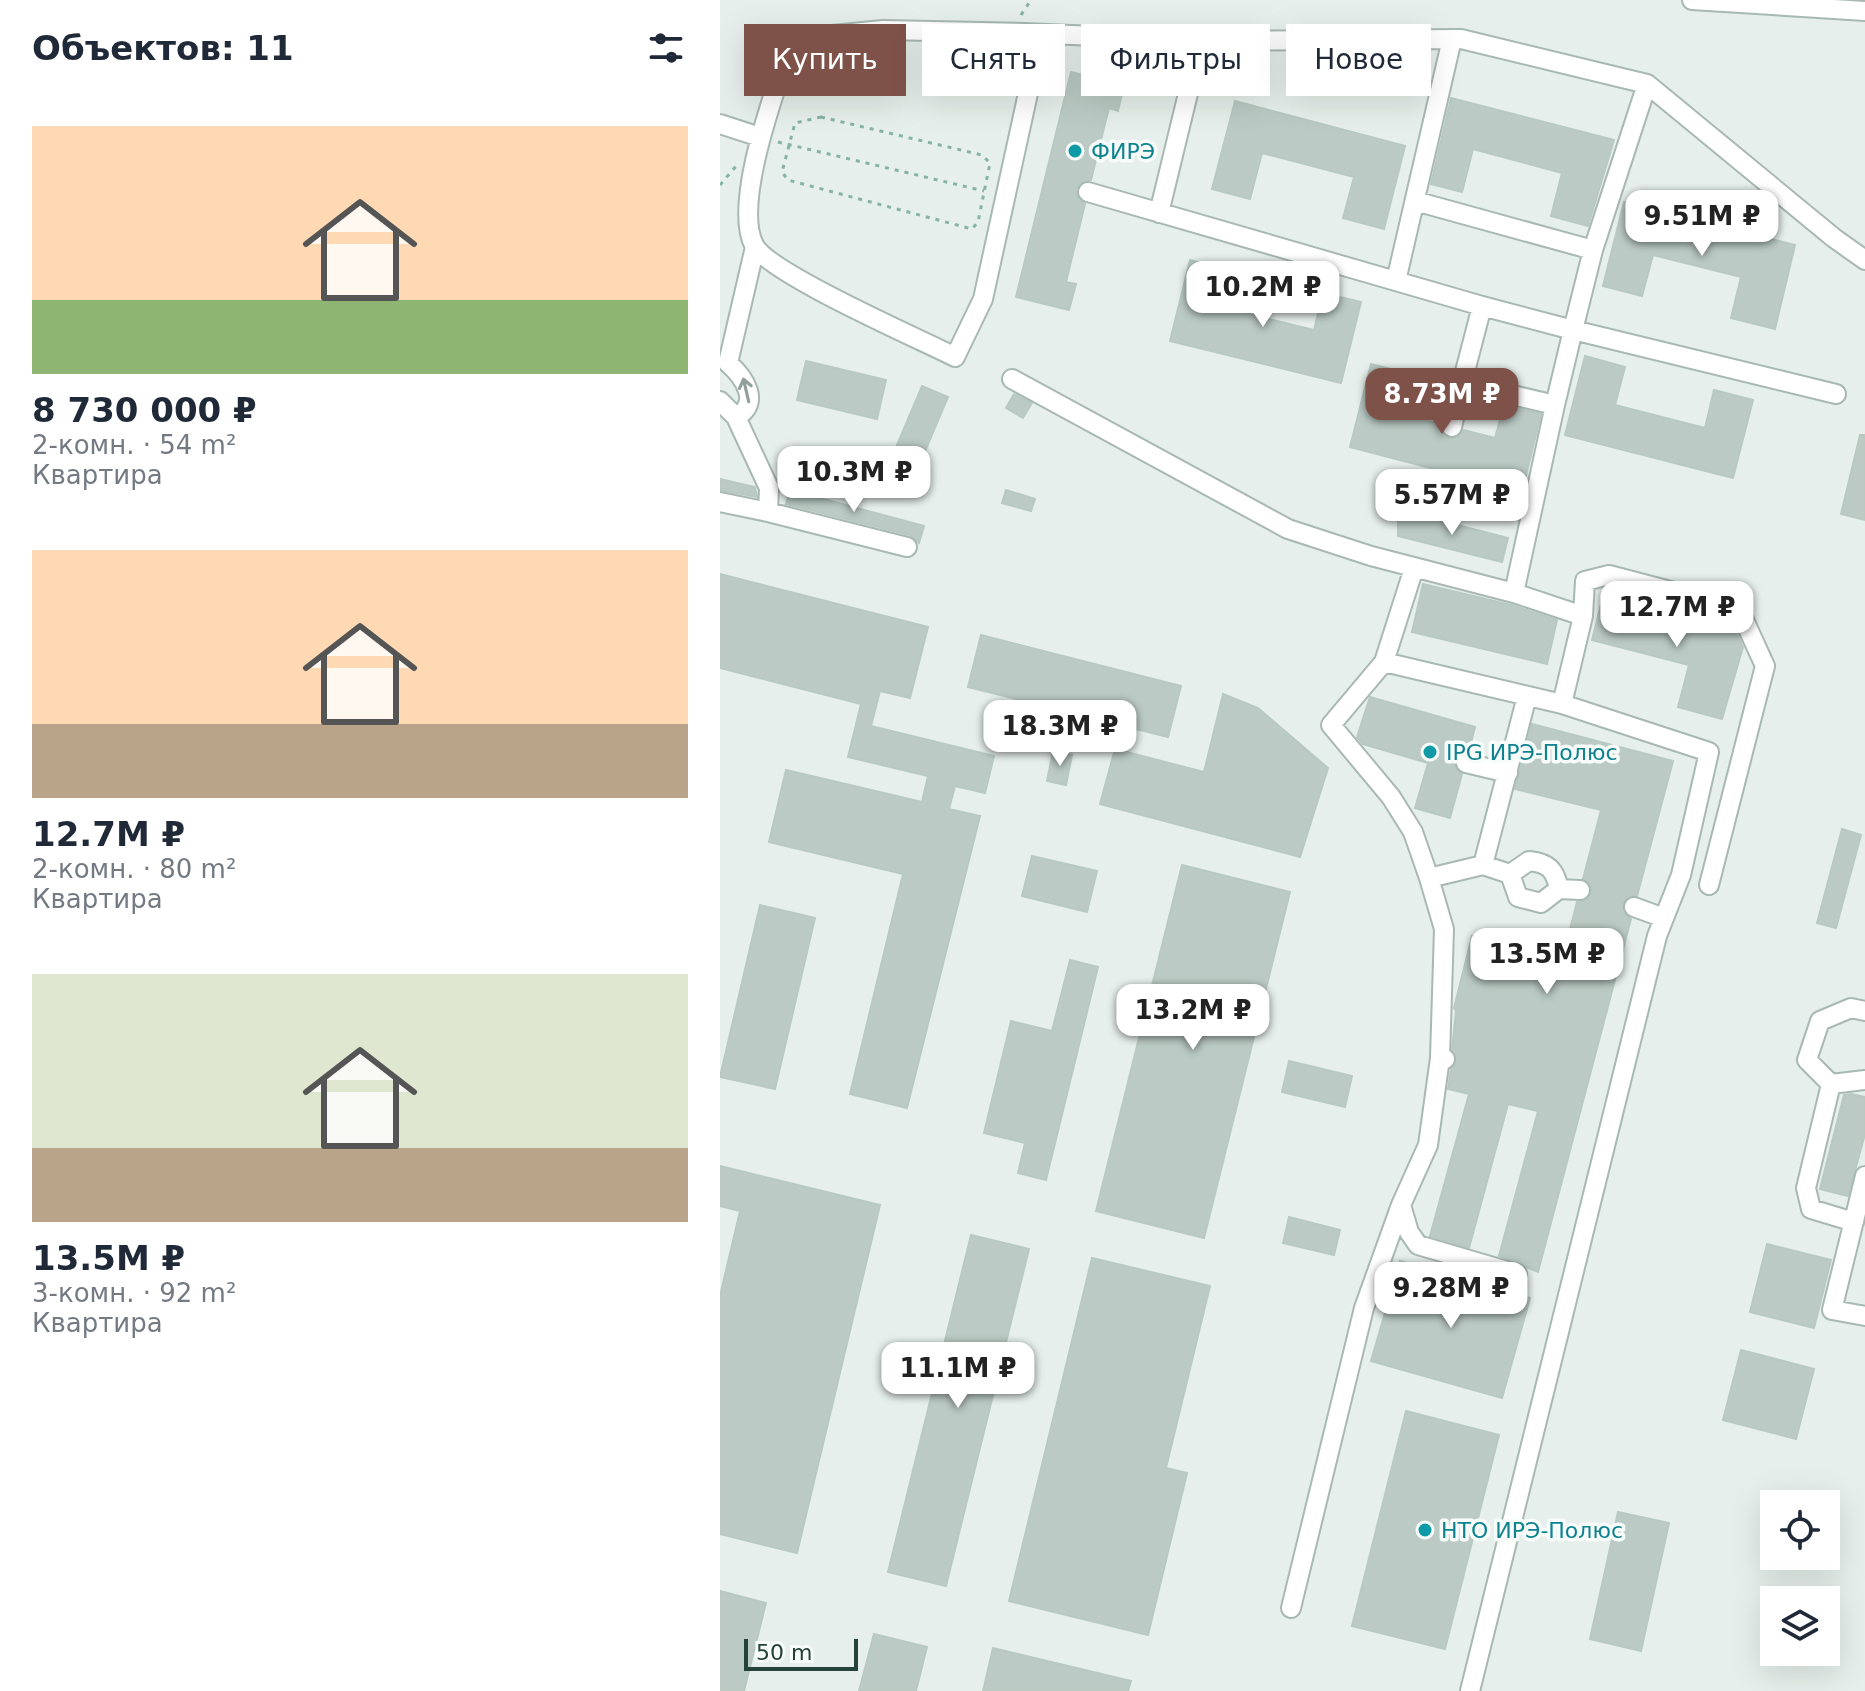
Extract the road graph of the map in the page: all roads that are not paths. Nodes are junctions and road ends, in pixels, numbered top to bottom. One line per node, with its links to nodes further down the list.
1 (1692, 0): 2 (street)
2 (1865, 11)
3 (922, 31): 10 (street)
4 (1452, 39): 5 (street); 6 (street); 12 (street)
5 (1270, 40)
6 (1647, 84): 15 (street); 16 (street)
7 (1027, 96): 14 (street)
8 (1187, 96): 13 (street)
9 (720, 124): 10 (street)
10 (760, 137): 14 (street)
11 (1088, 192): 13 (street)
12 (1415, 201): 15 (street); 17 (street)
13 (1159, 213): 17 (street)
14 (755, 247): 20 (street)
15 (1593, 250): 19 (street)
16 (1865, 260)
17 (1396, 281): 18 (street)
18 (1482, 306): 19 (street); 22 (street)
19 (1573, 330): 23 (street); 25 (street)
20 (724, 365): 26 (street, one-way to 20)
21 (1012, 379): 31 (street)
22 (1462, 383): 25 (street); 27 (street)
23 (1836, 394)
24 (720, 401): 26 (street)
25 (1555, 405): 32 (street)
26 (736, 417): 29 (street)
27 (1452, 427)
28 (720, 502): 29 (street)
29 (768, 512): 30 (street)
30 (907, 547)
31 (1414, 568): 32 (street); 34 (street)
32 (1514, 593): 33 (street)
33 (1583, 616): 36 (street); 42 (street)
34 (1384, 662): 35 (street); 41 (street)
35 (1527, 696): 36 (street); 38 (street)
36 (1562, 704): 46 (street)
37 (1466, 763): 38 (street)
38 (1508, 773): 39 (street)
39 (1483, 865): 40 (street); 41 (street)
40 (1510, 874): 43 (street); 43 (street)
41 (1429, 878): 51 (street)
42 (1709, 885)
43 (1559, 889): 44 (street)
44 (1580, 890)
45 (1634, 907): 46 (street)
46 (1664, 918): 56 (street)
47 (1865, 1011): 49 (street)
48 (1865, 1080): 49 (street)
49 (1831, 1084): 52 (street)
50 (1865, 1176): 52 (street)
51 (1401, 1205): 53 (street); 55 (street)
52 (1854, 1222): 54 (street)
53 (1517, 1274)
54 (1865, 1316)
55 (1291, 1608)
56 (1470, 1691)

